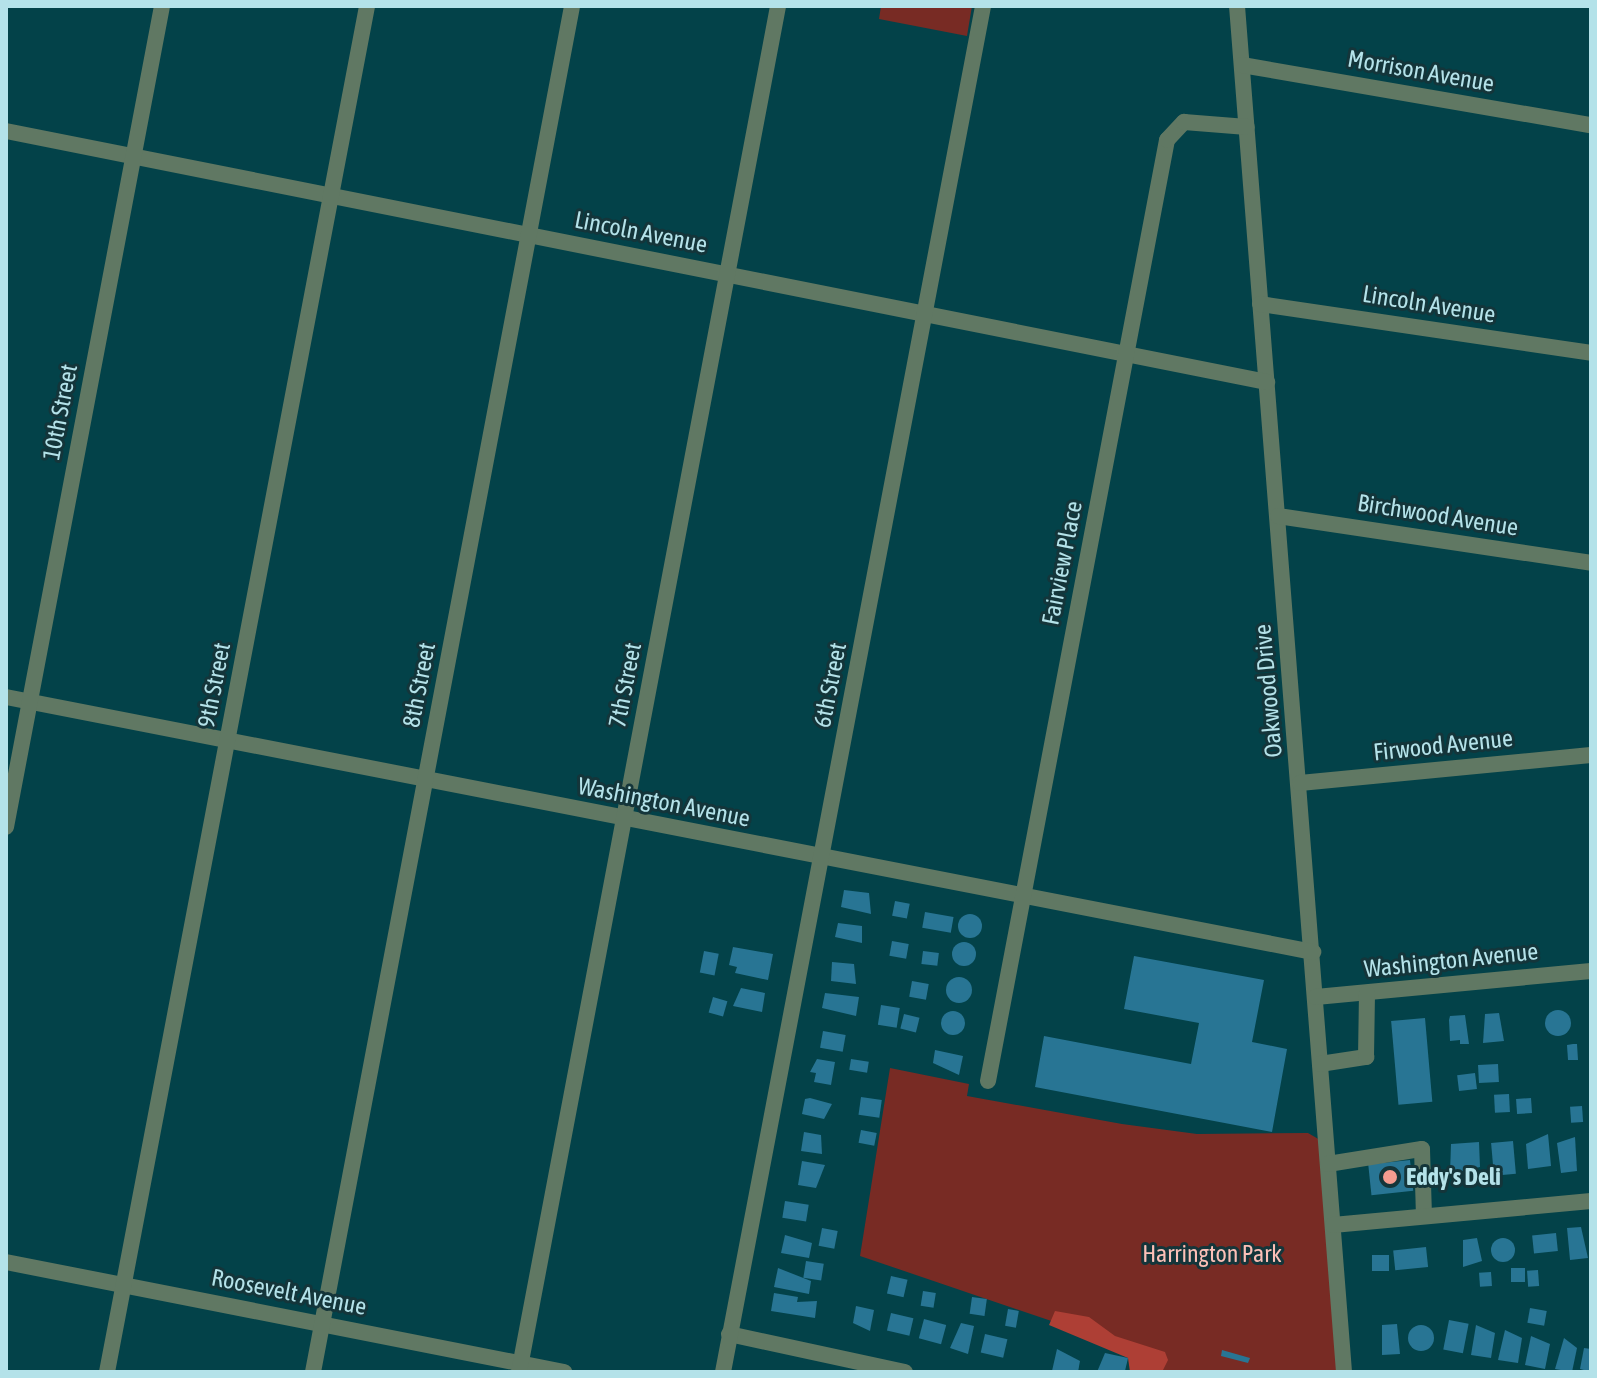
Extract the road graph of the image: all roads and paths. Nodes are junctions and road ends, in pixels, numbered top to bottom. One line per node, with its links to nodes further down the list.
1 (162, 6): 11 (street, 10th Street)
2 (367, 6): 12 (street, 9th Street)
3 (572, 6): 13 (street, 8th Street)
4 (778, 6): 14 (street, 7th Street)
5 (983, 6): 16 (street, 6th Street)
6 (1237, 6): 7 (street, Oakwood Drive)
7 (1242, 65): 8 (street, Morrison Avenue); 9 (street, Oakwood Drive)
8 (1591, 125)
9 (1247, 127): 15 (street, Oakwood Drive); 17 (street, Fairview Place)
10 (6, 131): 11 (street, Lincoln Avenue)
11 (134, 155): 12 (street, Lincoln Avenue); 23 (street, 10th Street)
12 (330, 195): 13 (street, Lincoln Avenue); 24 (street, 9th Street)
13 (530, 235): 14 (street, Lincoln Avenue); 26 (street, 8th Street)
14 (727, 273): 16 (street, Lincoln Avenue); 28 (street, 7th Street)
15 (1260, 304): 18 (street, Lincoln Avenue); 19 (street, Oakwood Drive)
16 (923, 314): 17 (street, Lincoln Avenue); 30 (street, 6th Street)
17 (1127, 353): 19 (street, Lincoln Avenue); 31 (street, Fairview Place)
18 (1591, 353)
19 (1267, 382): 20 (street, Oakwood Drive)
20 (1278, 516): 21 (street, Birchwood Avenue); 27 (street, Oakwood Drive)
21 (1591, 563)
22 (6, 697): 23 (street, Washington Avenue)
23 (30, 702): 24 (street, Washington Avenue); 29 (street, 10th Street)
24 (228, 741): 26 (street, Washington Avenue); 43 (street, 9th Street)
25 (1591, 755): 27 (street, Firwood Avenue)
26 (426, 779): 28 (street, Washington Avenue); 44 (street, 8th Street)
27 (1300, 783): 32 (street, Oakwood Drive)
28 (624, 818): 30 (street, Washington Avenue); 46 (street, 7th Street)
29 (6, 827)
30 (821, 858): 31 (street, Washington Avenue); 45 (street, 6th Street)
31 (1024, 898): 32 (street, Washington Avenue); 37 (street, Fairview Place)
32 (1313, 952): 35 (street, Oakwood Drive)
33 (1591, 971): 34 (street, Washington Avenue)
34 (1367, 993): 35 (street, Washington Avenue); 36 (street)
35 (1316, 997): 36 (street, Oakwood Drive)
36 (1320, 1064): 38 (street, Oakwood Drive)
37 (988, 1081)
38 (1328, 1164): 40 (street); 41 (street, Oakwood Drive)
39 (1591, 1201): 40 (street)
40 (1424, 1216): 41 (street)
41 (1333, 1225): 52 (street, Oakwood Drive)
42 (6, 1262): 43 (street, Roosevelt Avenue)
43 (124, 1285): 44 (street, Roosevelt Avenue); 47 (street, 9th Street)
44 (319, 1322): 46 (street, Roosevelt Avenue); 48 (street, 8th Street)
45 (729, 1334): 50 (street, 6th Street); 51 (street)
46 (520, 1367): 49 (street, Roosevelt Avenue)
47 (107, 1372)
48 (313, 1372)
49 (564, 1372)
50 (723, 1372)
51 (905, 1372)
52 (1344, 1372)

